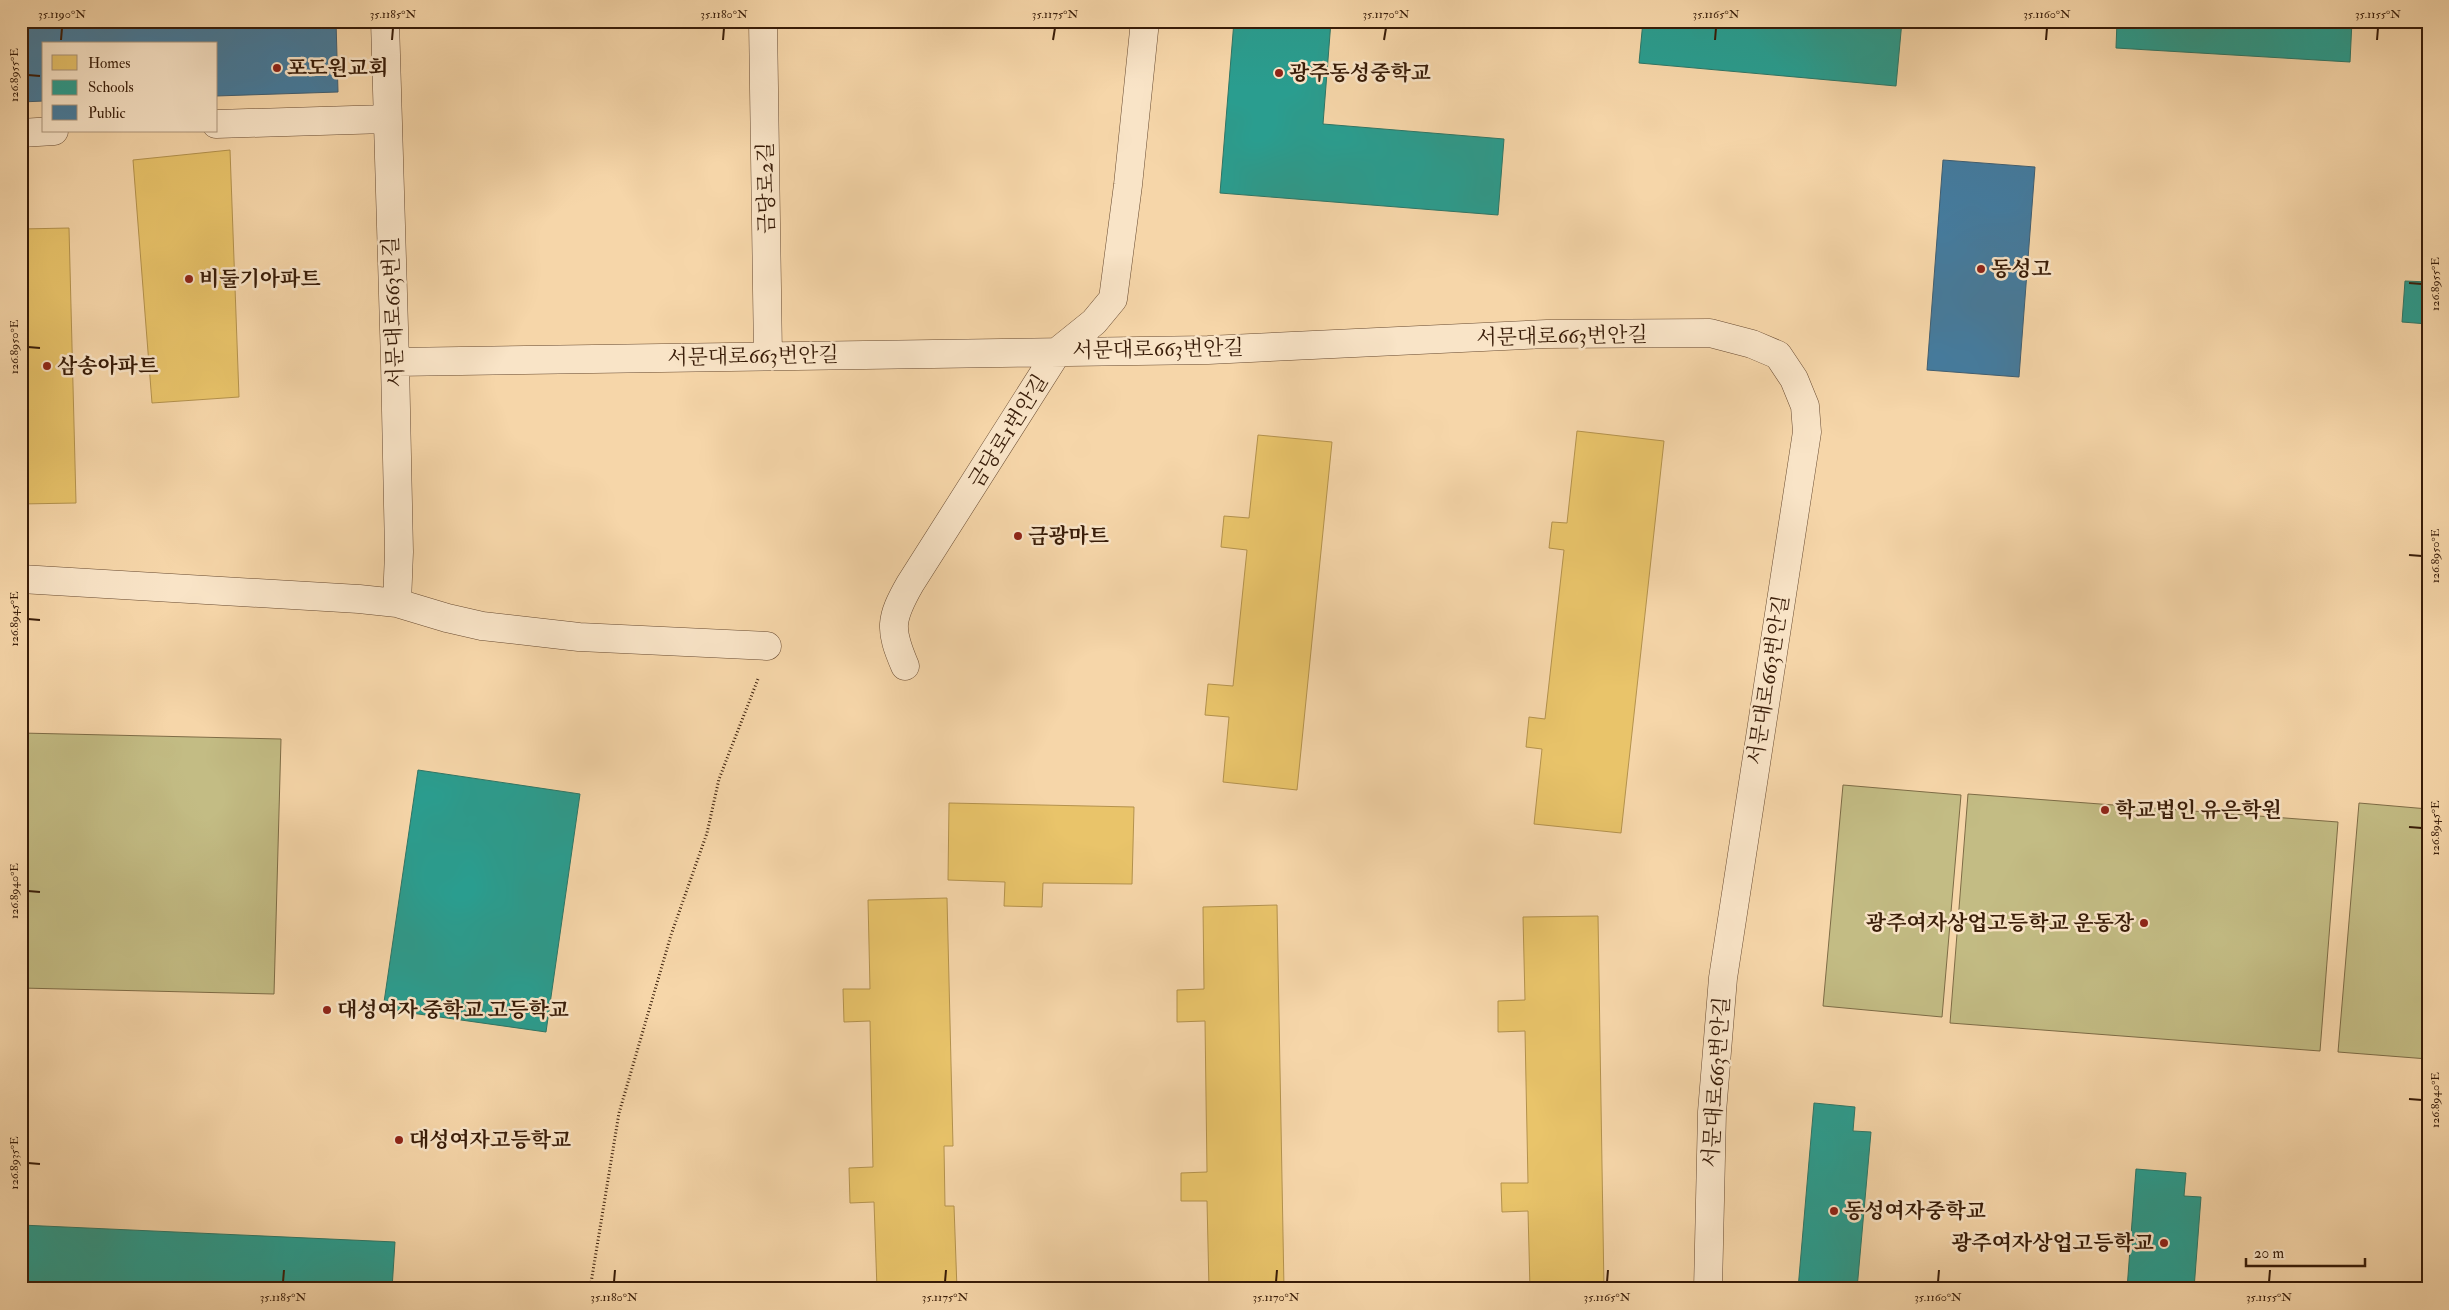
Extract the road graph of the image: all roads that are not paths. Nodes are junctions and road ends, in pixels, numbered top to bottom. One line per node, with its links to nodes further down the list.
1 (385, 21): 4 (street, 서문대로663번길)
2 (763, 21): 9 (street, 금당로2길)
3 (1145, 21): 8 (street, 금당로1번안길)
4 (386, 119): 5 (street); 10 (street, 서문대로663번길)
5 (218, 124)
6 (42, 132): 7 (street)
7 (21, 133)
8 (1058, 351): 9 (street, 서문대로663번안길); 14 (street, 금당로1번안길); 15 (street, 서문대로663번안길)
9 (768, 356): 10 (street, 서문대로663번안길)
10 (395, 362): 12 (street, 서문대로663번길)
11 (21, 579): 12 (street)
12 (397, 603): 13 (street)
13 (767, 646)
14 (905, 666)
15 (1708, 1289)

